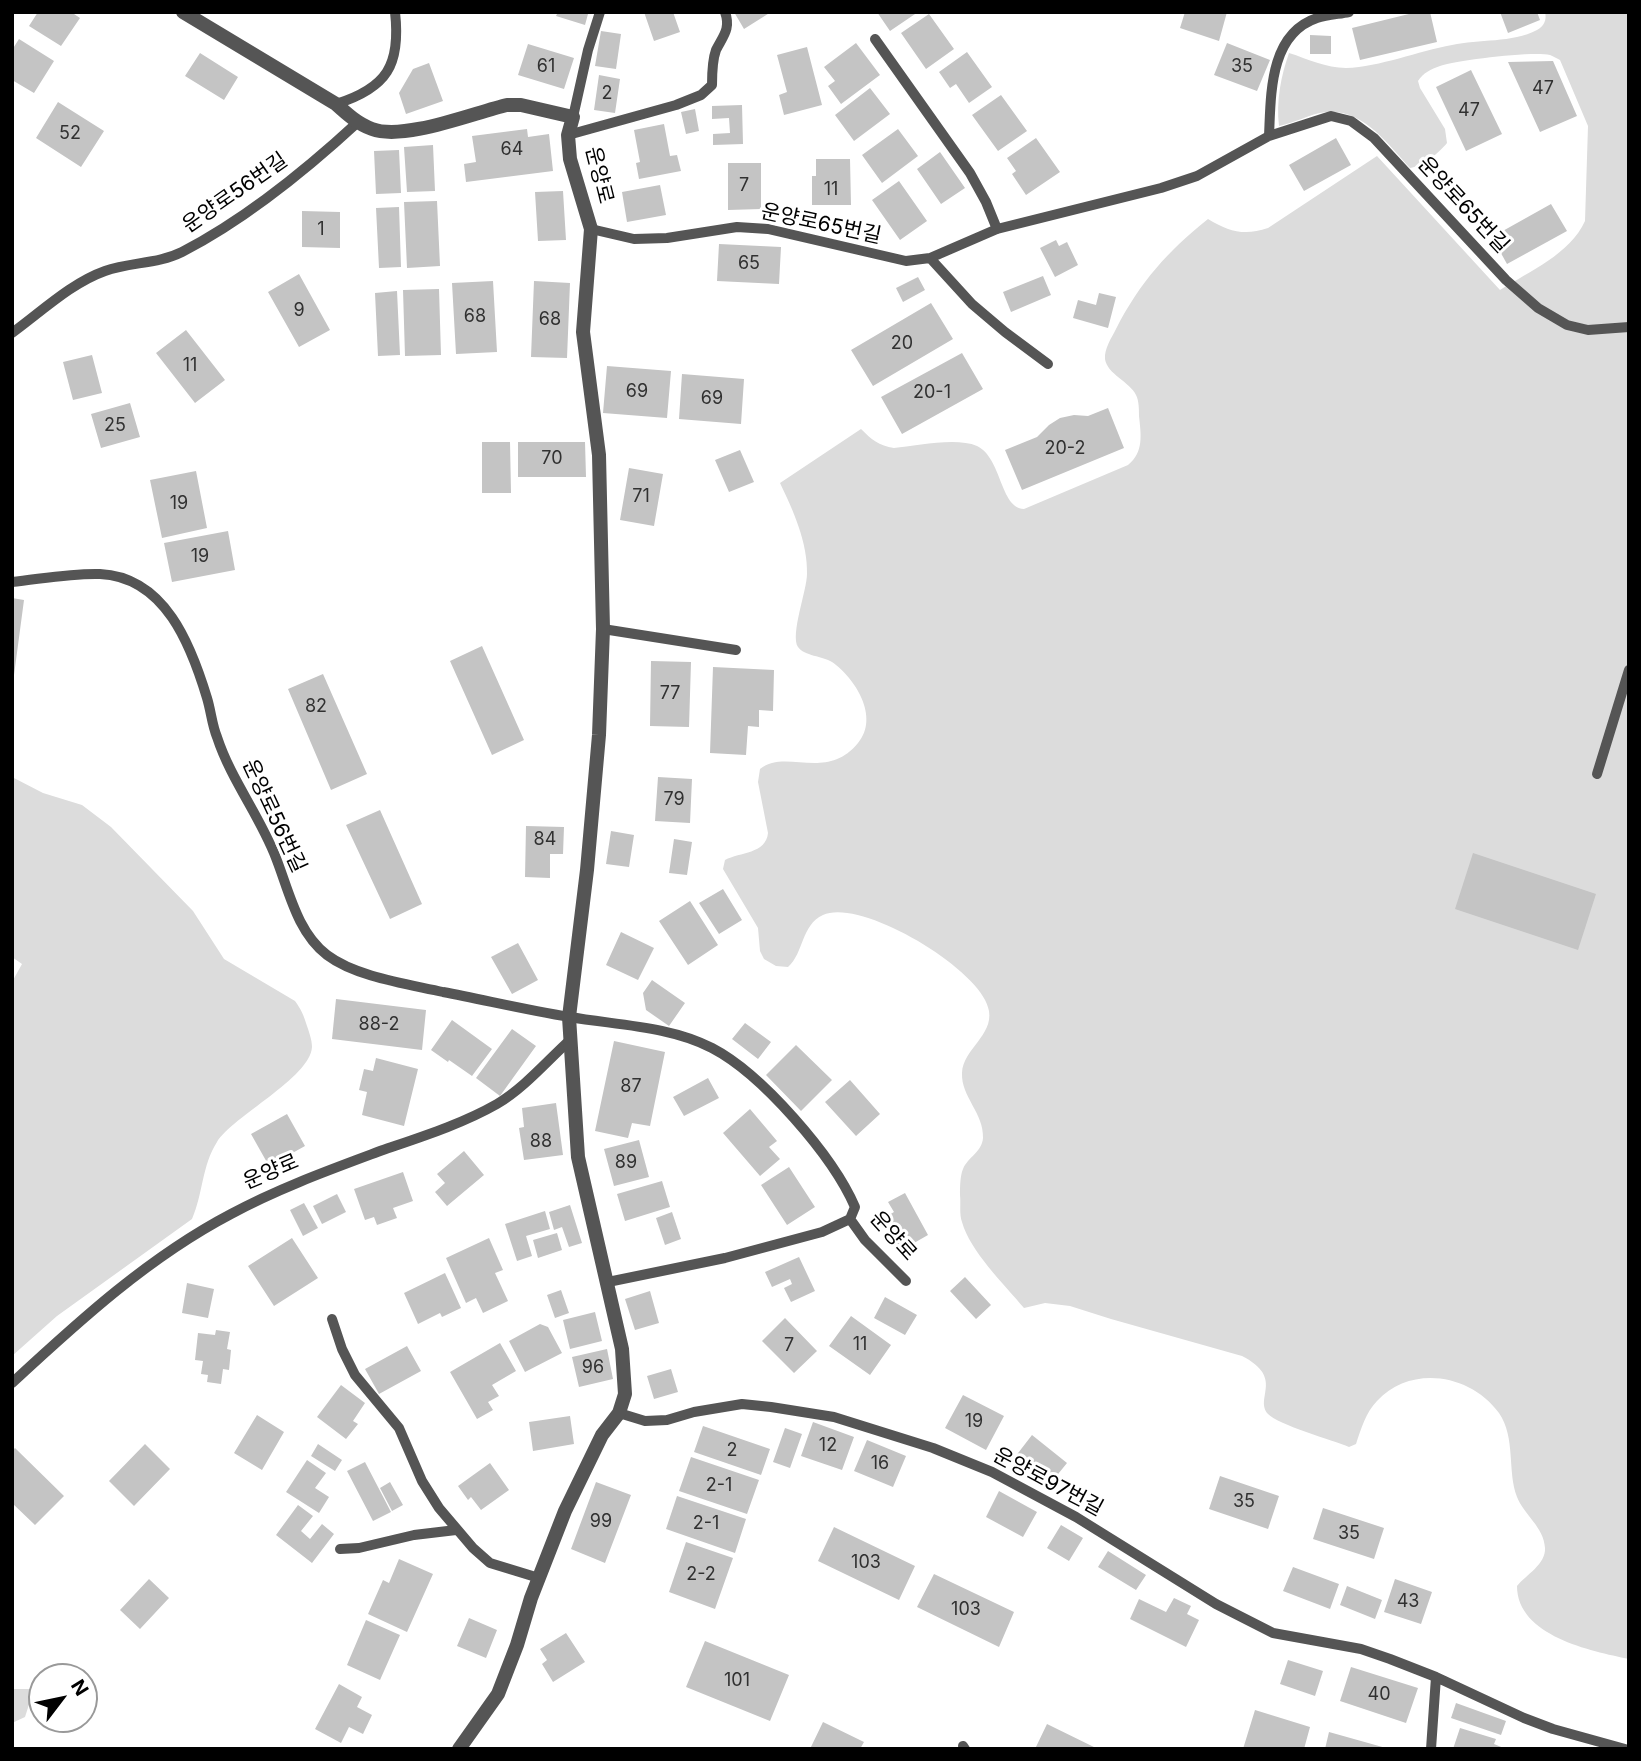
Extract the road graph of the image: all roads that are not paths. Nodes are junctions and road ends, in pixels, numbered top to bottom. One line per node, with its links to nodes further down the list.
1 (183, 12): 7 (street)
2 (394, 12): 7 (lane)
3 (600, 12): 8 (lane)
4 (725, 12): 10 (lane)
5 (1349, 12): 11 (lane)
6 (875, 38): 13 (lane)
7 (336, 104): 9 (street)
8 (573, 117): 9 (street); 10 (street, 운양로)
9 (358, 122): 16 (lane, 운양로56번길)
10 (568, 135): 12 (street, 운양로)
11 (1269, 136): 13 (lane, 운양로65번길); 15 (lane, 운양로65번길)
12 (591, 229): 14 (lane, 운양로65번길); 19 (street, 운양로)
13 (997, 229): 14 (lane, 운양로65번길)
14 (930, 258): 17 (lane)
15 (1629, 327)
16 (12, 333)
17 (1048, 364)
18 (12, 582): 23 (lane, 운양로56번길)
19 (603, 629): 20 (lane); 23 (street, 운양로)
20 (736, 650)
21 (1629, 670): 22 (lane)
22 (1597, 774)
23 (569, 1017): 24 (street, 운양로); 25 (lane, 운양로)
24 (569, 1041): 27 (street, 운양로); 29 (lane, 운양로)
25 (850, 1219): 26 (lane, 운양로); 27 (lane, 운양로)
26 (906, 1281)
27 (608, 1282): 30 (street, 운양로)
28 (332, 1319): 31 (lane)
29 (12, 1383)
30 (619, 1413): 33 (street, 운양로); 34 (lane, 운양로97번길)
31 (456, 1530): 32 (lane); 33 (lane)
32 (340, 1549)
33 (538, 1578): 35 (street, 운양로)
34 (1436, 1677): 36 (lane); 37 (lane, 운양로97번길)
35 (459, 1749)
36 (1432, 1749)
37 (1625, 1749)

